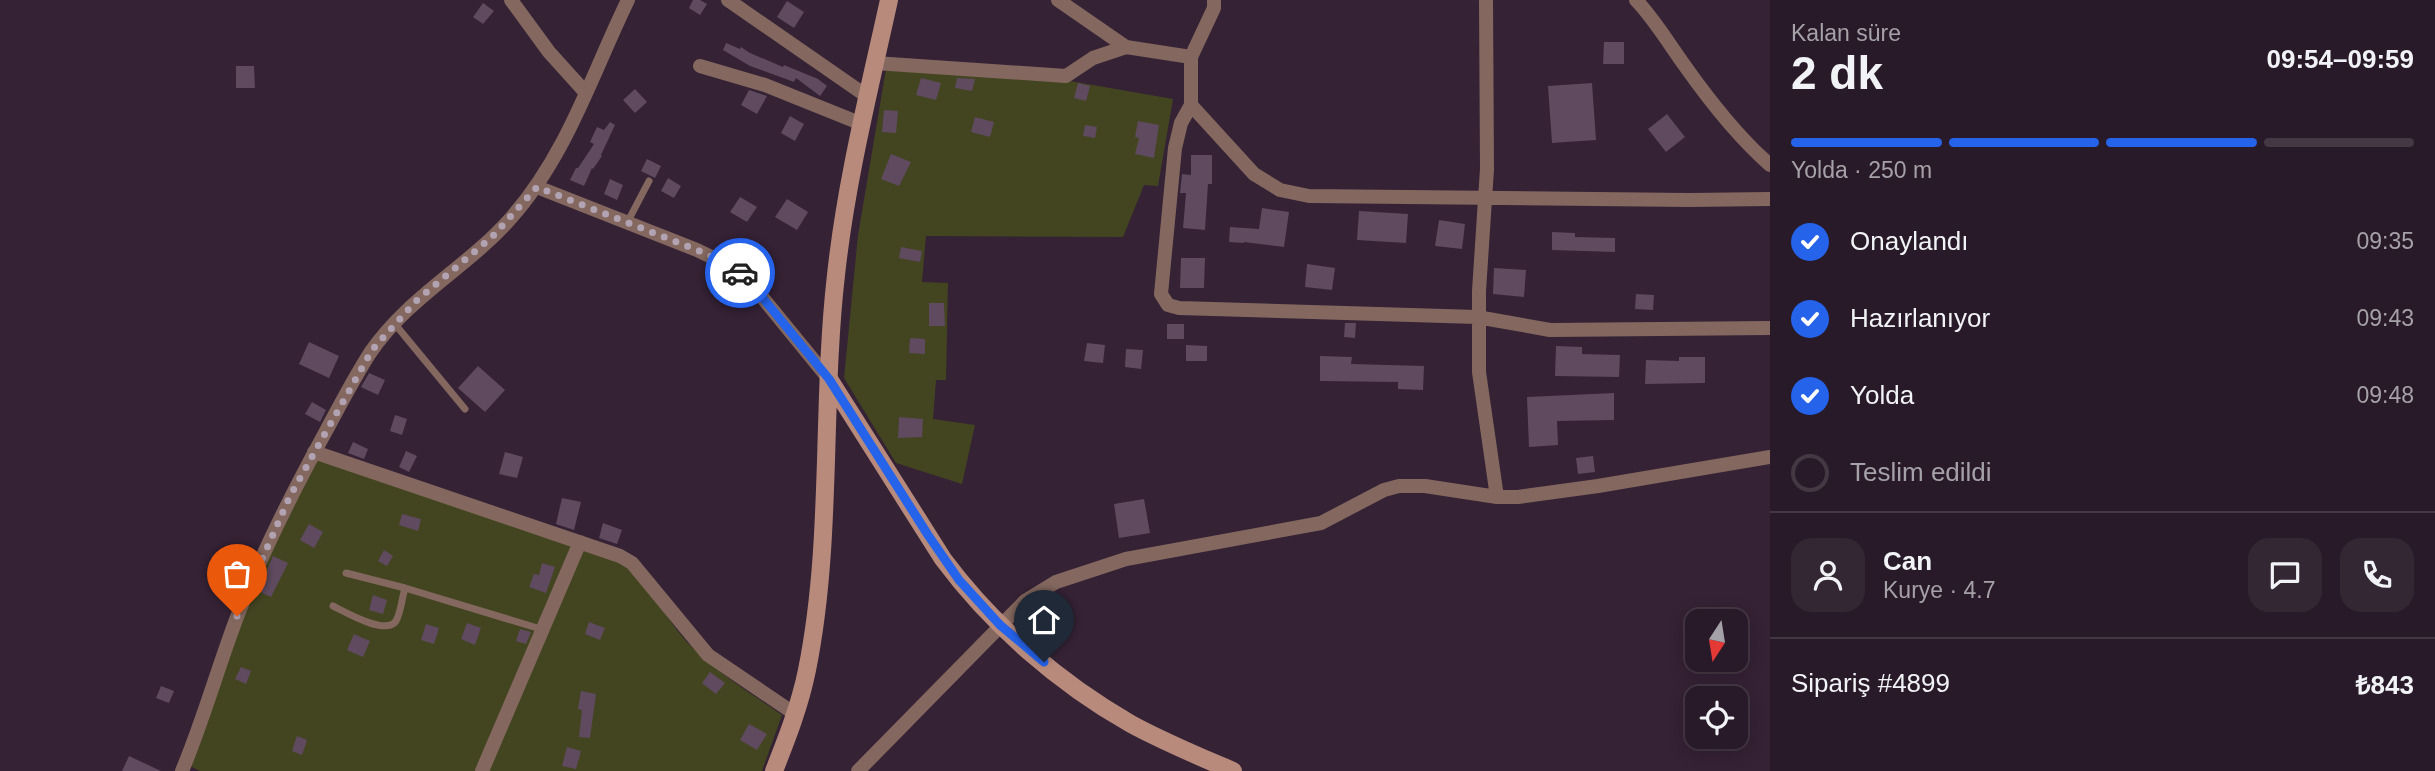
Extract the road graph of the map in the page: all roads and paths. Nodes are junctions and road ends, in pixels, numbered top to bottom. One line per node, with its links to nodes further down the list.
1 (511, 0): 13 (street)
2 (628, 0): 13 (street)
3 (728, 0): 14 (street)
4 (889, 0): 11 (street)
5 (1058, 0): 9 (street)
6 (1214, 0): 10 (street)
7 (1486, 0): 20 (street)
8 (1636, 0): 17 (street)
9 (1126, 47): 10 (street); 11 (street)
10 (1191, 57): 15 (street)
11 (875, 63): 14 (street)
12 (701, 66): 16 (street)
13 (586, 93): 19 (street)
14 (868, 97): 16 (street)
15 (1191, 105): 20 (street); 23 (street)
16 (862, 124): 26 (street)
17 (1770, 165)
18 (649, 181): 22 (lane)
19 (537, 187): 22 (street); 24 (street)
20 (1485, 197): 21 (street); 23 (street)
21 (1770, 199)
22 (627, 224): 26 (street)
23 (1479, 318): 25 (street); 30 (street)
24 (394, 323): 27 (lane); 28 (street)
25 (1770, 328)
26 (829, 379): 35 (street); 37 (street)
27 (465, 409)
28 (314, 452): 31 (street); 38 (street)
29 (1770, 457): 30 (street)
30 (1497, 497): 35 (street)
31 (580, 542): 36 (street); 37 (street)
32 (346, 573): 33 (lane)
33 (405, 588): 34 (lane); 36 (lane)
34 (333, 606)
35 (1000, 625): 41 (street); 42 (street)
36 (544, 630): 39 (street)
37 (795, 714): 40 (street)
38 (186, 769)
39 (481, 771)
40 (774, 771)
41 (858, 771)
42 (1233, 771)

